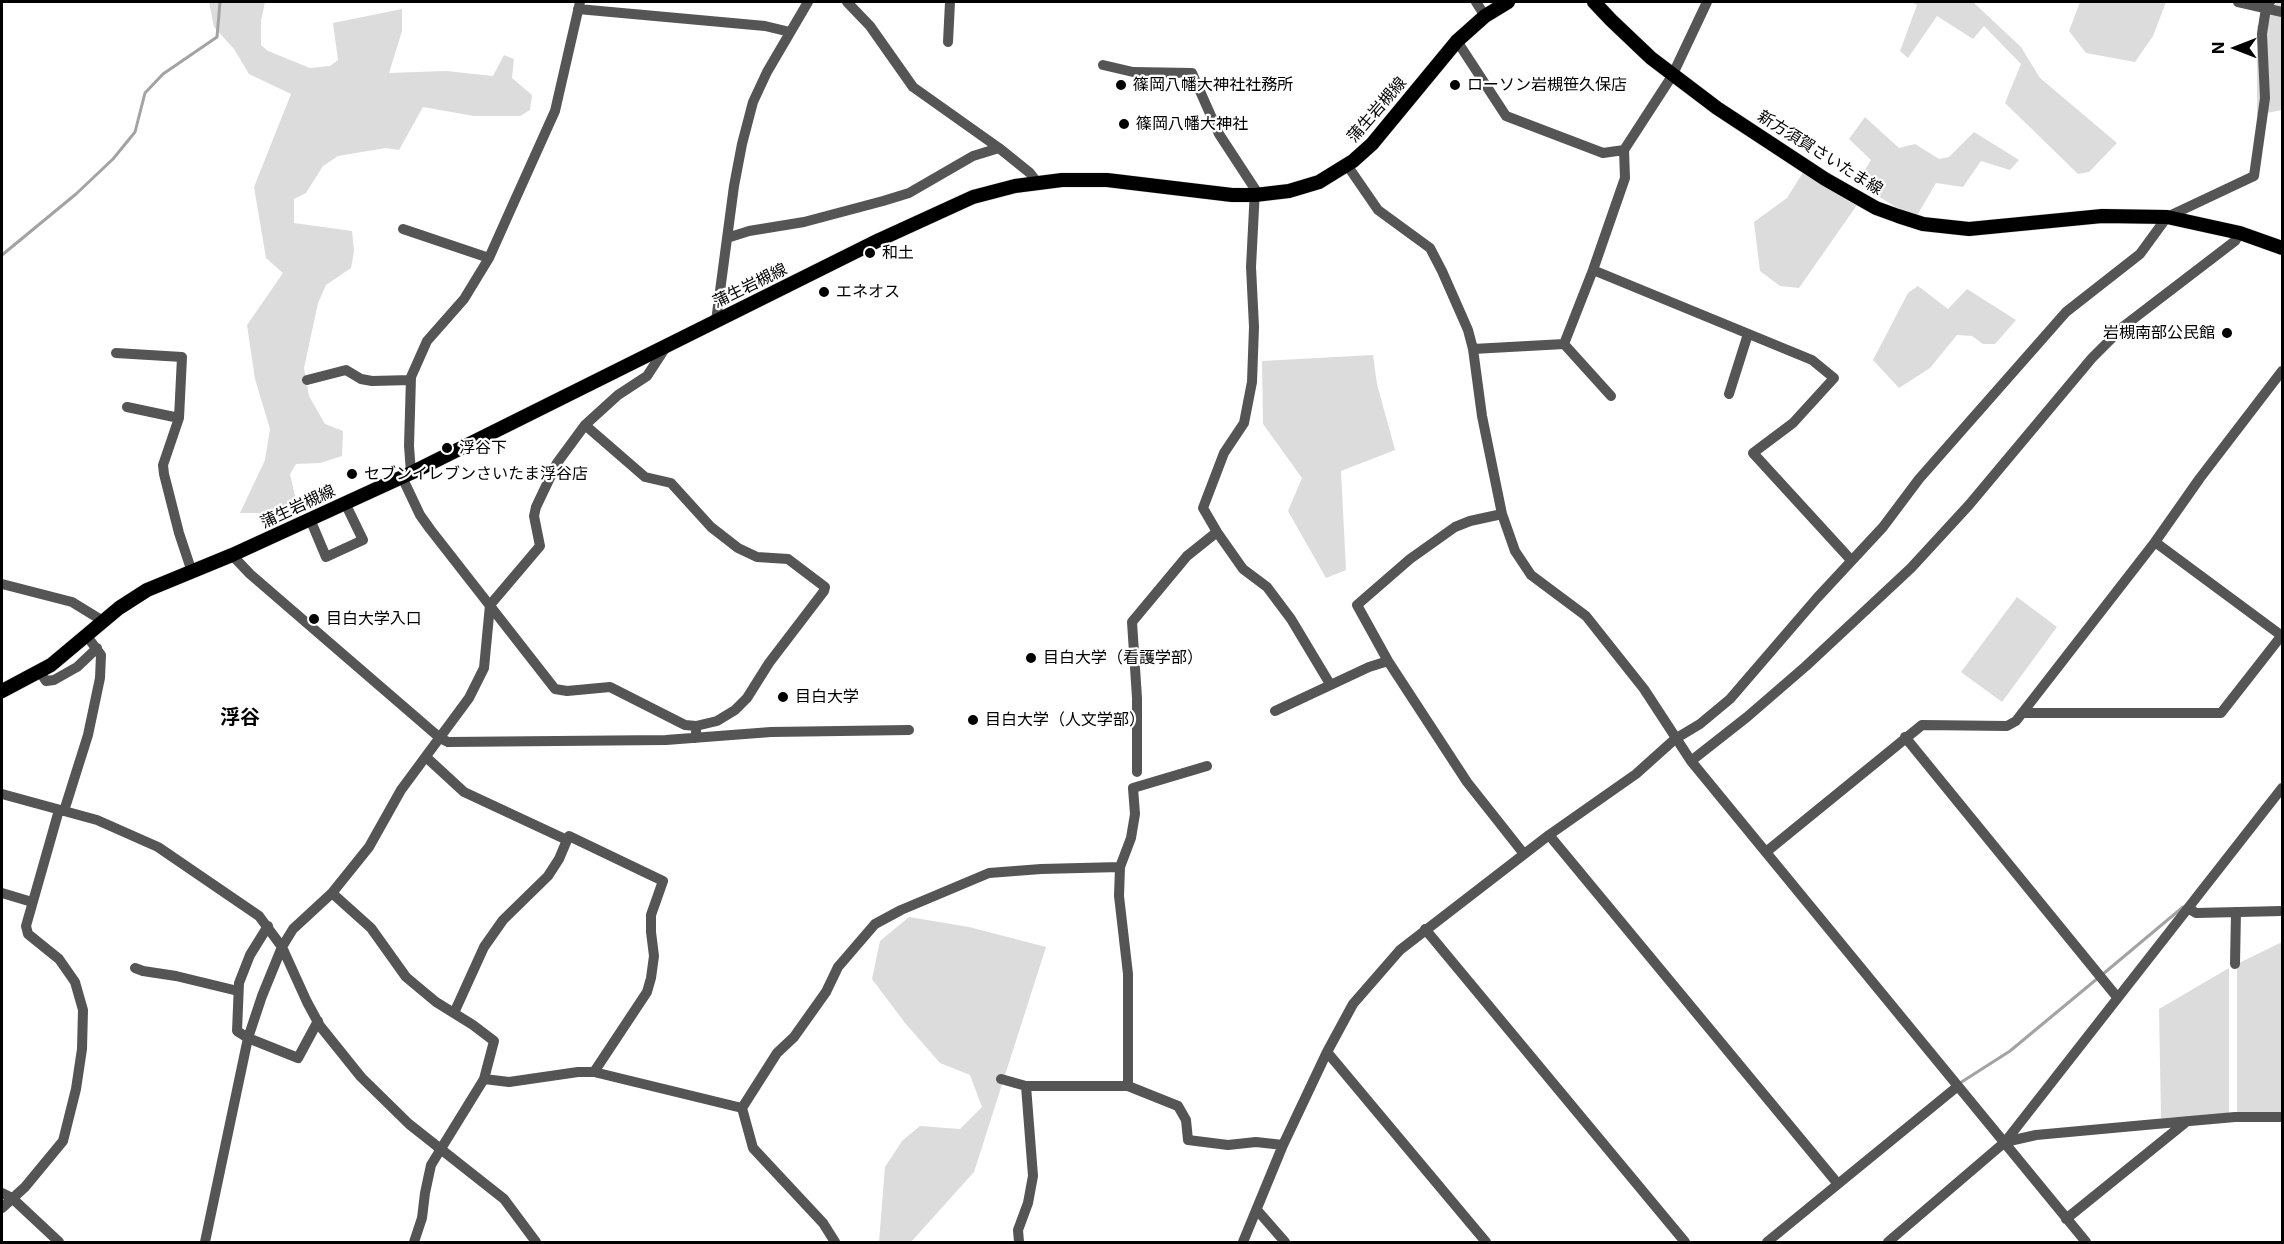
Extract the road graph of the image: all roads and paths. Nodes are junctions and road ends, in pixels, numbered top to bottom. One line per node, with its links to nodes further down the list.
1 (808, 2): 13 (street)
2 (847, 2): 18 (street)
3 (950, 2): 15 (street)
4 (1476, 2): 12 (street)
5 (1508, 2): 12 (main road, 蒲生岩槻線)
6 (1594, 2): 17 (main road, 新方須賀さいたま線)
7 (1707, 2): 17 (street)
8 (2238, 2): 10 (street)
9 (579, 5): 13 (street); 28 (street)
10 (2268, 5): 11 (street); 23 (street)
11 (2283, 12)
12 (1485, 16): 14 (main road, 蒲生岩槻線)
13 (790, 32): 26 (street)
14 (1457, 41): 19 (street); 20 (main road, 蒲生岩槻線)
15 (948, 42)
16 (1104, 65): 22 (street)
17 (1672, 76): 19 (street); 23 (main road, 新方須賀さいたま線)
18 (999, 148): 21 (street); 26 (street)
19 (1624, 150): 29 (street)
20 (1347, 165): 22 (main road, 蒲生岩槻線); 34 (street)
21 (1037, 182): 22 (main road, 蒲生岩槻線); 30 (main road, 蒲生岩槻線)
22 (1255, 195): 48 (street)
23 (2167, 217): 25 (main road, 新方須賀さいたま線); 51 (street)
24 (403, 229): 28 (street)
25 (2240, 233): 27 (main road, 新方須賀さいたま線); 72 (street)
26 (727, 238): 30 (street)
27 (2283, 248)
28 (489, 258): 38 (street)
29 (1593, 270): 31 (street); 32 (street)
30 (716, 321): 33 (main road, 蒲生岩槻線)
31 (1748, 334): 39 (street); 51 (street)
32 (1564, 344): 34 (street); 40 (street)
33 (666, 346): 43 (street); 44 (main road, 蒲生岩槻線)
34 (1473, 349): 46 (street)
35 (116, 353): 42 (street)
36 (2283, 371): 49 (street)
37 (307, 380): 38 (street)
38 (411, 380): 44 (street)
39 (1729, 394)
40 (1611, 396)
41 (127, 407): 42 (street)
42 (179, 418): 52 (street)
43 (585, 425): 54 (street); 65 (street)
44 (406, 475): 45 (main road, 蒲生岩槻線); 54 (street)
45 (345, 503): 47 (main road, 蒲生岩槻線); 47 (street)
46 (1503, 514): 59 (street); 70 (street)
47 (310, 519): 50 (main road, 蒲生岩槻線)
48 (1216, 532): 61 (street); 74 (street)
49 (2155, 542): 57 (street); 64 (street)
50 (232, 555): 52 (main road, 蒲生岩槻線); 68 (street)
51 (1851, 560): 70 (street)
52 (192, 572): 55 (main road, 蒲生岩槻線)
53 (2, 584): 55 (street)
54 (490, 605): 65 (street); 68 (street)
55 (103, 621): 56 (main road, 蒲生岩槻線)
56 (86, 635): 58 (street); 60 (main road, 蒲生岩槻線)
57 (2282, 636): 64 (street)
58 (97, 648): 60 (street); 77 (street)
59 (1388, 662): 61 (street); 81 (street)
60 (40, 672): 62 (main road, 蒲生岩槻線)
61 (1330, 684): 63 (street)
62 (2, 691)
63 (1275, 711)
64 (2022, 713): 67 (street)
65 (696, 726): 69 (street)
66 (909, 730): 69 (street)
67 (1905, 737): 80 (street); 95 (street)
68 (440, 738): 69 (street); 71 (street)
69 (696, 738)
70 (1675, 739): 72 (street); 78 (street)
71 (426, 757): 79 (street); 84 (street)
72 (1691, 761): 80 (street)
73 (1207, 766): 82 (street)
74 (1137, 772)
75 (2283, 788): 86 (street)
76 (2, 794): 77 (street)
77 (62, 811): 85 (street); 89 (street)
78 (1549, 835): 81 (street); 112 (street)
79 (567, 840): 96 (street); 100 (street)
80 (1766, 852): 105 (street)
81 (1524, 854): 90 (street)
82 (1120, 867): 104 (street); 106 (street)
83 (2, 893): 85 (street)
84 (332, 893): 91 (street); 96 (street)
85 (32, 902): 113 (street)
86 (2188, 908): 88 (street); 95 (street)
87 (2283, 911): 88 (street)
88 (2236, 912): 92 (street)
89 (268, 926): 91 (street); 94 (street)
90 (1425, 929): 99 (street); 127 (street)
91 (282, 947): 97 (street); 98 (street)
92 (2235, 964)
93 (135, 968): 94 (street)
94 (238, 991): 98 (street)
95 (2117, 997): 109 (street)
96 (454, 1013): 101 (street)
97 (318, 1021): 98 (street); 111 (street)
98 (248, 1038): 119 (street)
99 (1327, 1052): 110 (street); 126 (street)
100 (594, 1072): 101 (street); 106 (street)
101 (484, 1079): 111 (street)
102 (1001, 1079): 103 (street)
103 (1026, 1086): 104 (street); 123 (street)
104 (1128, 1086): 110 (street)
105 (1958, 1086): 109 (street); 112 (street)
106 (741, 1108): 122 (street)
107 (2283, 1117): 108 (street)
108 (2186, 1122): 109 (street); 116 (street)
109 (2005, 1142): 116 (street); 129 (street)
110 (1283, 1145): 115 (street)
111 (440, 1148): 120 (street); 121 (street)
112 (1838, 1184): 117 (street)
113 (7, 1196): 114 (street); 118 (street)
114 (2, 1208)
115 (1257, 1210): 124 (street); 125 (street)
116 (2066, 1219): 130 (street)
117 (1779, 1239): 128 (street)
118 (59, 1242)
119 (205, 1242)
120 (414, 1242)
121 (536, 1242)
122 (835, 1242)
123 (1019, 1242)
124 (1243, 1242)
125 (1285, 1242)
126 (1486, 1242)
127 (1685, 1242)
128 (1767, 1242)
129 (1888, 1242)
130 (2086, 1242)

